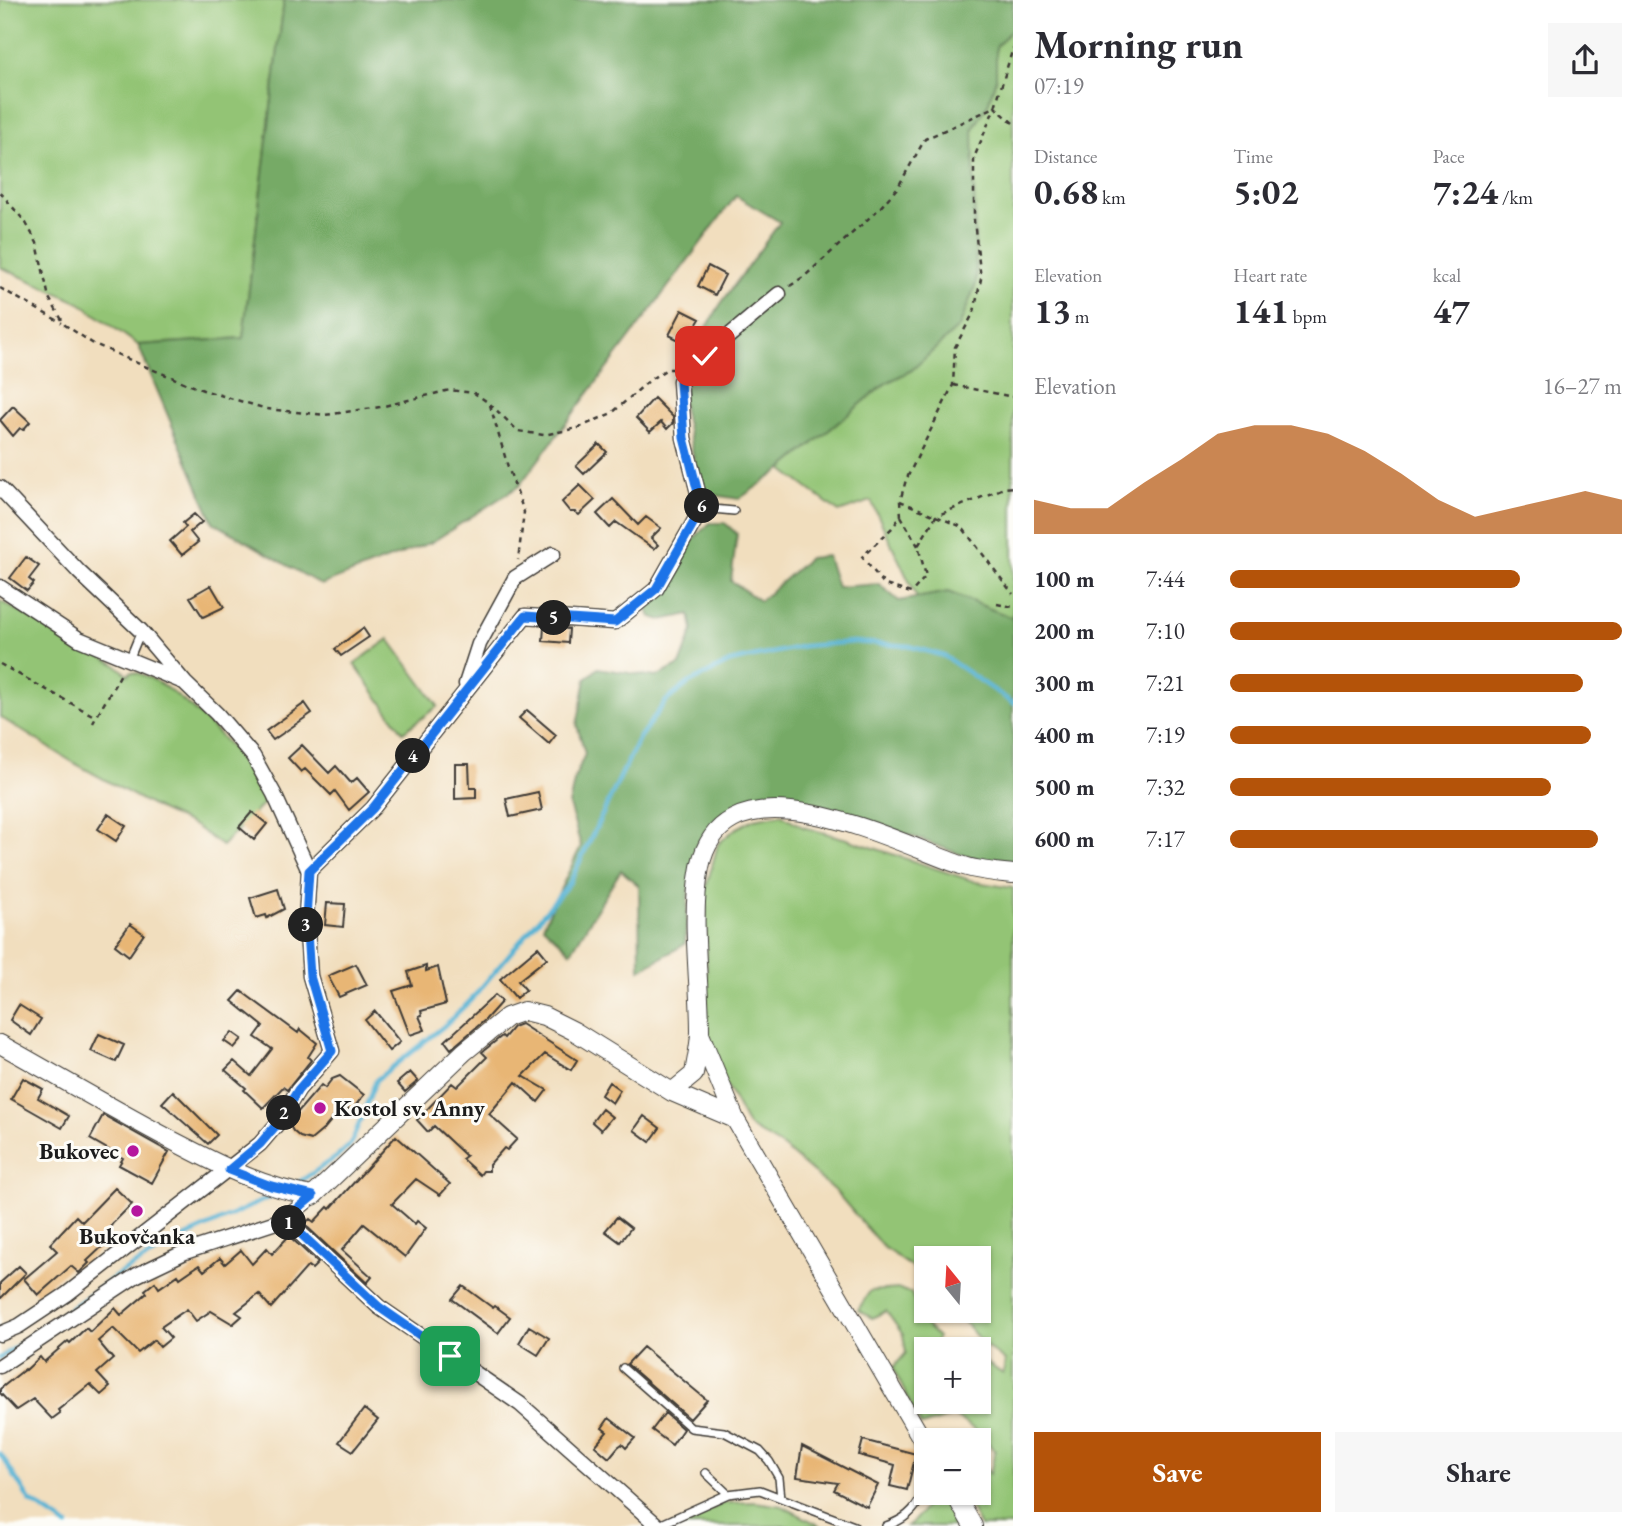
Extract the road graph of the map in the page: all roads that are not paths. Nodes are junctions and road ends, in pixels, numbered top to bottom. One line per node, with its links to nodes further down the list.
1 (779, 294): 3 (street)
2 (0, 488): 7 (street)
3 (702, 508): 4 (lane); 10 (street)
4 (734, 511)
5 (552, 554): 10 (street)
6 (0, 587): 8 (street)
7 (142, 631): 8 (lane); 9 (street)
8 (129, 660): 9 (street)
9 (185, 683): 11 (street)
10 (463, 692): 11 (street)
11 (309, 871): 17 (street)
12 (1013, 874): 13 (street)
13 (700, 1034): 15 (street); 16 (street)
14 (0, 1044): 17 (street)
15 (673, 1092): 16 (street); 18 (street)
16 (735, 1119): 24 (street)
17 (229, 1170): 18 (street); 20 (street)
18 (305, 1195): 19 (street)
19 (285, 1219): 20 (street); 30 (street)
20 (52, 1318): 21 (street); 22 (street)
21 (0, 1334)
22 (0, 1366)
23 (623, 1368): 27 (lane)
24 (915, 1428)
25 (706, 1473): 26 (lane)
26 (728, 1494): 27 (lane); 30 (lane)
27 (781, 1498): 31 (lane)
28 (917, 1505): 32 (lane)
29 (961, 1505): 33 (street)
30 (657, 1526)
31 (854, 1526)
32 (886, 1526)
33 (973, 1526)

